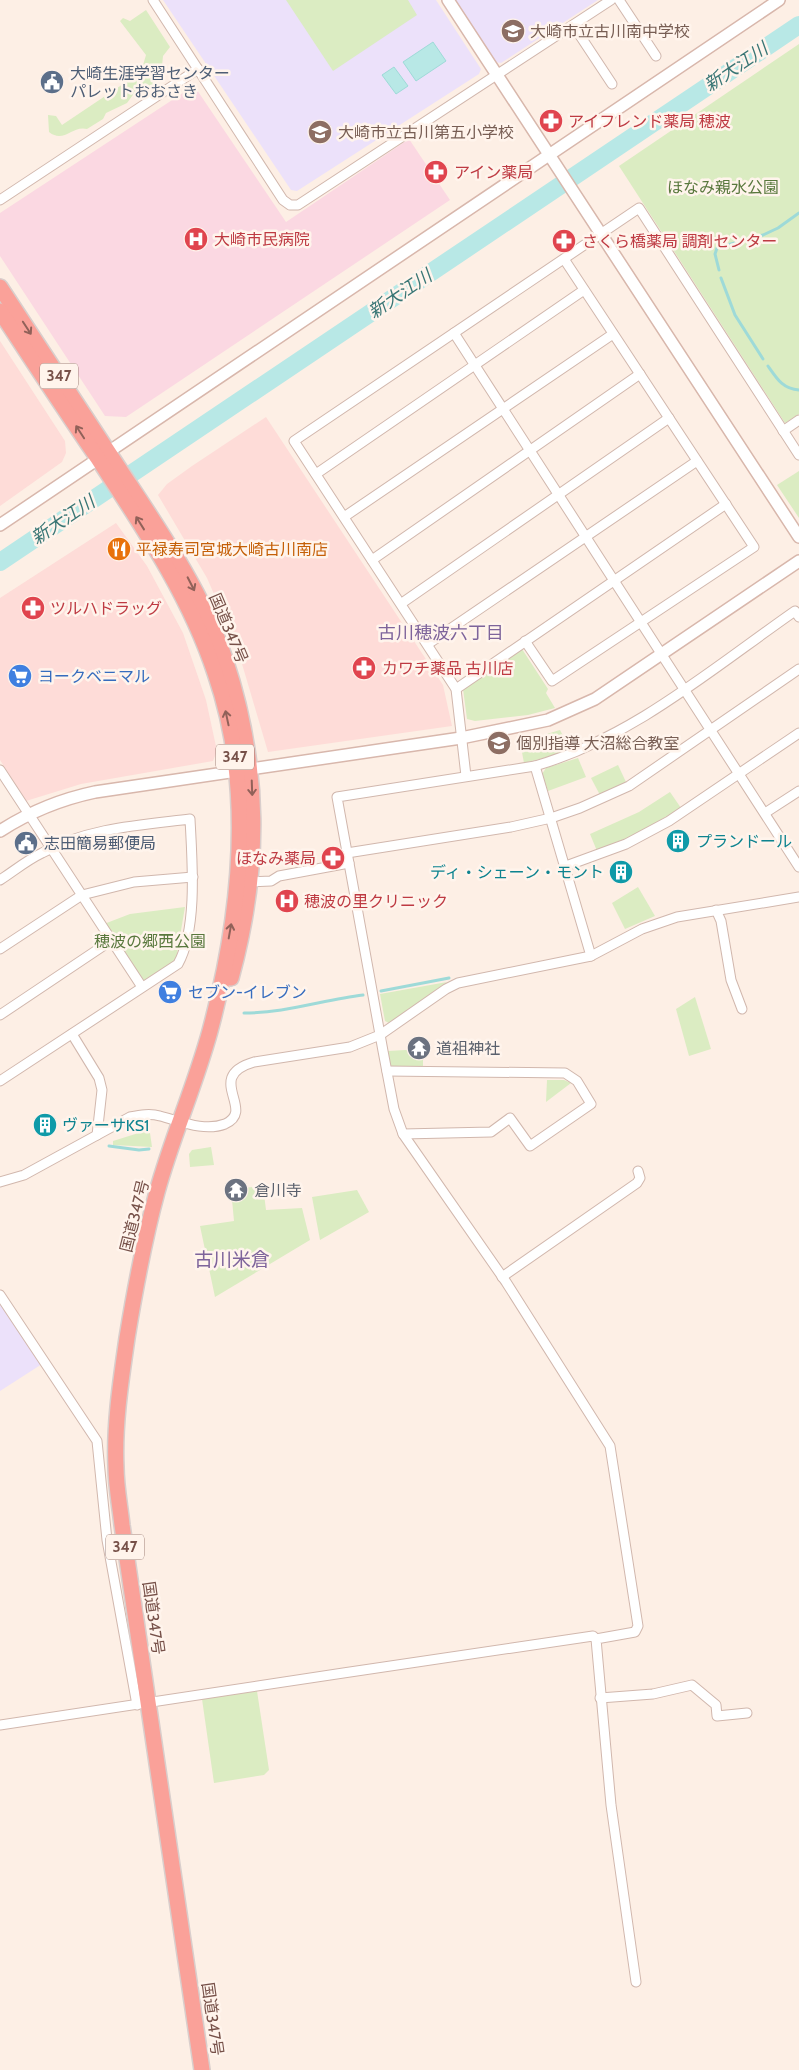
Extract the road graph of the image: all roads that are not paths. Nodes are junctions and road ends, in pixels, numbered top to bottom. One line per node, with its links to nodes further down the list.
1 (153, 0): 8 (street)
2 (448, 0): 9 (street)
3 (611, 0): 6 (street)
4 (619, 0): 7 (street)
5 (779, 0): 11 (street)
6 (573, 25): 9 (street); 10 (street)
7 (656, 56)
8 (198, 69): 9 (street); 12 (street)
9 (497, 75): 11 (street)
10 (612, 84)
11 (548, 155): 13 (street); 27 (street)
12 (0, 200)
13 (601, 233): 14 (street); 25 (street); 36 (street)
14 (564, 259): 16 (street); 18 (street)
15 (0, 287): 27 (highway, 国道347号 / 347, one-way to 27)
16 (584, 290): 19 (street); 20 (street)
17 (0, 311): 27 (highway, 国道347号 / 347, one-way to 17)
18 (454, 333): 20 (street); 30 (street)
19 (613, 334): 21 (street); 22 (street)
20 (474, 365): 22 (street); 30 (street)
21 (640, 374): 23 (street); 26 (street)
22 (503, 409): 26 (street); 33 (street)
23 (669, 418): 29 (street); 31 (street)
24 (799, 420): 25 (street)
25 (783, 431): 28 (street)
26 (530, 450): 31 (street); 37 (street)
27 (103, 455): 34 (street); 53 (highway, 国道347号 / 347)
28 (799, 455)
29 (697, 460): 32 (street); 35 (street)
30 (316, 474): 33 (street)
31 (558, 495): 35 (street); 40 (street)
32 (726, 504): 39 (street); 42 (street)
33 (344, 517): 37 (street)
34 (0, 525)
35 (586, 536): 39 (street); 44 (street)
36 (799, 537)
37 (372, 560): 40 (street)
38 (799, 561): 45 (street)
39 (614, 580): 42 (street); 43 (street)
40 (402, 603): 44 (street)
41 (799, 617): 48 (street)
42 (641, 622): 43 (street); 45 (street)
43 (525, 641): 47 (street)
44 (428, 644): 47 (street)
45 (662, 654): 48 (street); 51 (street)
46 (799, 669): 49 (street)
47 (456, 688): 51 (street)
48 (684, 689): 49 (street); 52 (street)
49 (711, 730): 55 (street); 61 (street)
50 (799, 733): 55 (street)
51 (461, 738): 53 (street); 56 (street)
52 (535, 766): 56 (street); 61 (street)
53 (244, 769): 60 (street); 70 (highway, 国道347号 / 347, one-way to 70); 80 (highway, 国道347号 / 347, one-way to 53)
54 (0, 770): 57 (street)
55 (740, 774): 59 (street); 66 (street)
56 (466, 776): 64 (street)
57 (4, 784): 60 (street)
58 (799, 791): 59 (street)
59 (764, 813): 67 (street)
60 (30, 816): 62 (street); 63 (street)
61 (550, 818): 64 (street); 66 (street)
62 (0, 831)
63 (51, 848): 68 (street); 69 (street); 71 (street)
64 (348, 853): 65 (street)
65 (349, 863): 70 (street); 82 (street)
66 (566, 866): 76 (street)
67 (799, 867)
68 (193, 877): 71 (street); 77 (street)
69 (0, 880)
70 (250, 882): 80 (highway, 国道347号 / 347)
71 (82, 895): 74 (street); 75 (street)
72 (799, 897): 73 (street)
73 (716, 910): 76 (street); 78 (street)
74 (112, 940): 77 (street); 79 (street)
75 (0, 949)
76 (591, 956): 82 (street)
77 (142, 987): 81 (street)
78 (742, 1009)
79 (0, 1015)
80 (210, 1031): 85 (highway, 国道347号 / 347)
81 (72, 1034): 84 (street); 87 (street)
82 (380, 1035): 83 (street); 85 (street)
83 (387, 1071): 86 (street); 86 (street)
84 (0, 1082)
85 (179, 1123): 87 (street); 94 (highway, 国道347号 / 347)
86 (403, 1134): 90 (street)
87 (97, 1135): 89 (street)
88 (638, 1171): 90 (street)
89 (0, 1182)
90 (502, 1277): 92 (street)
91 (0, 1295): 94 (street)
92 (596, 1639): 93 (street); 94 (street)
93 (600, 1698): 95 (street); 97 (street)
94 (142, 1704): 96 (street); 98 (highway, 国道347号 / 347)
95 (747, 1713)
96 (0, 1725)
97 (636, 1982)
98 (202, 2070)

